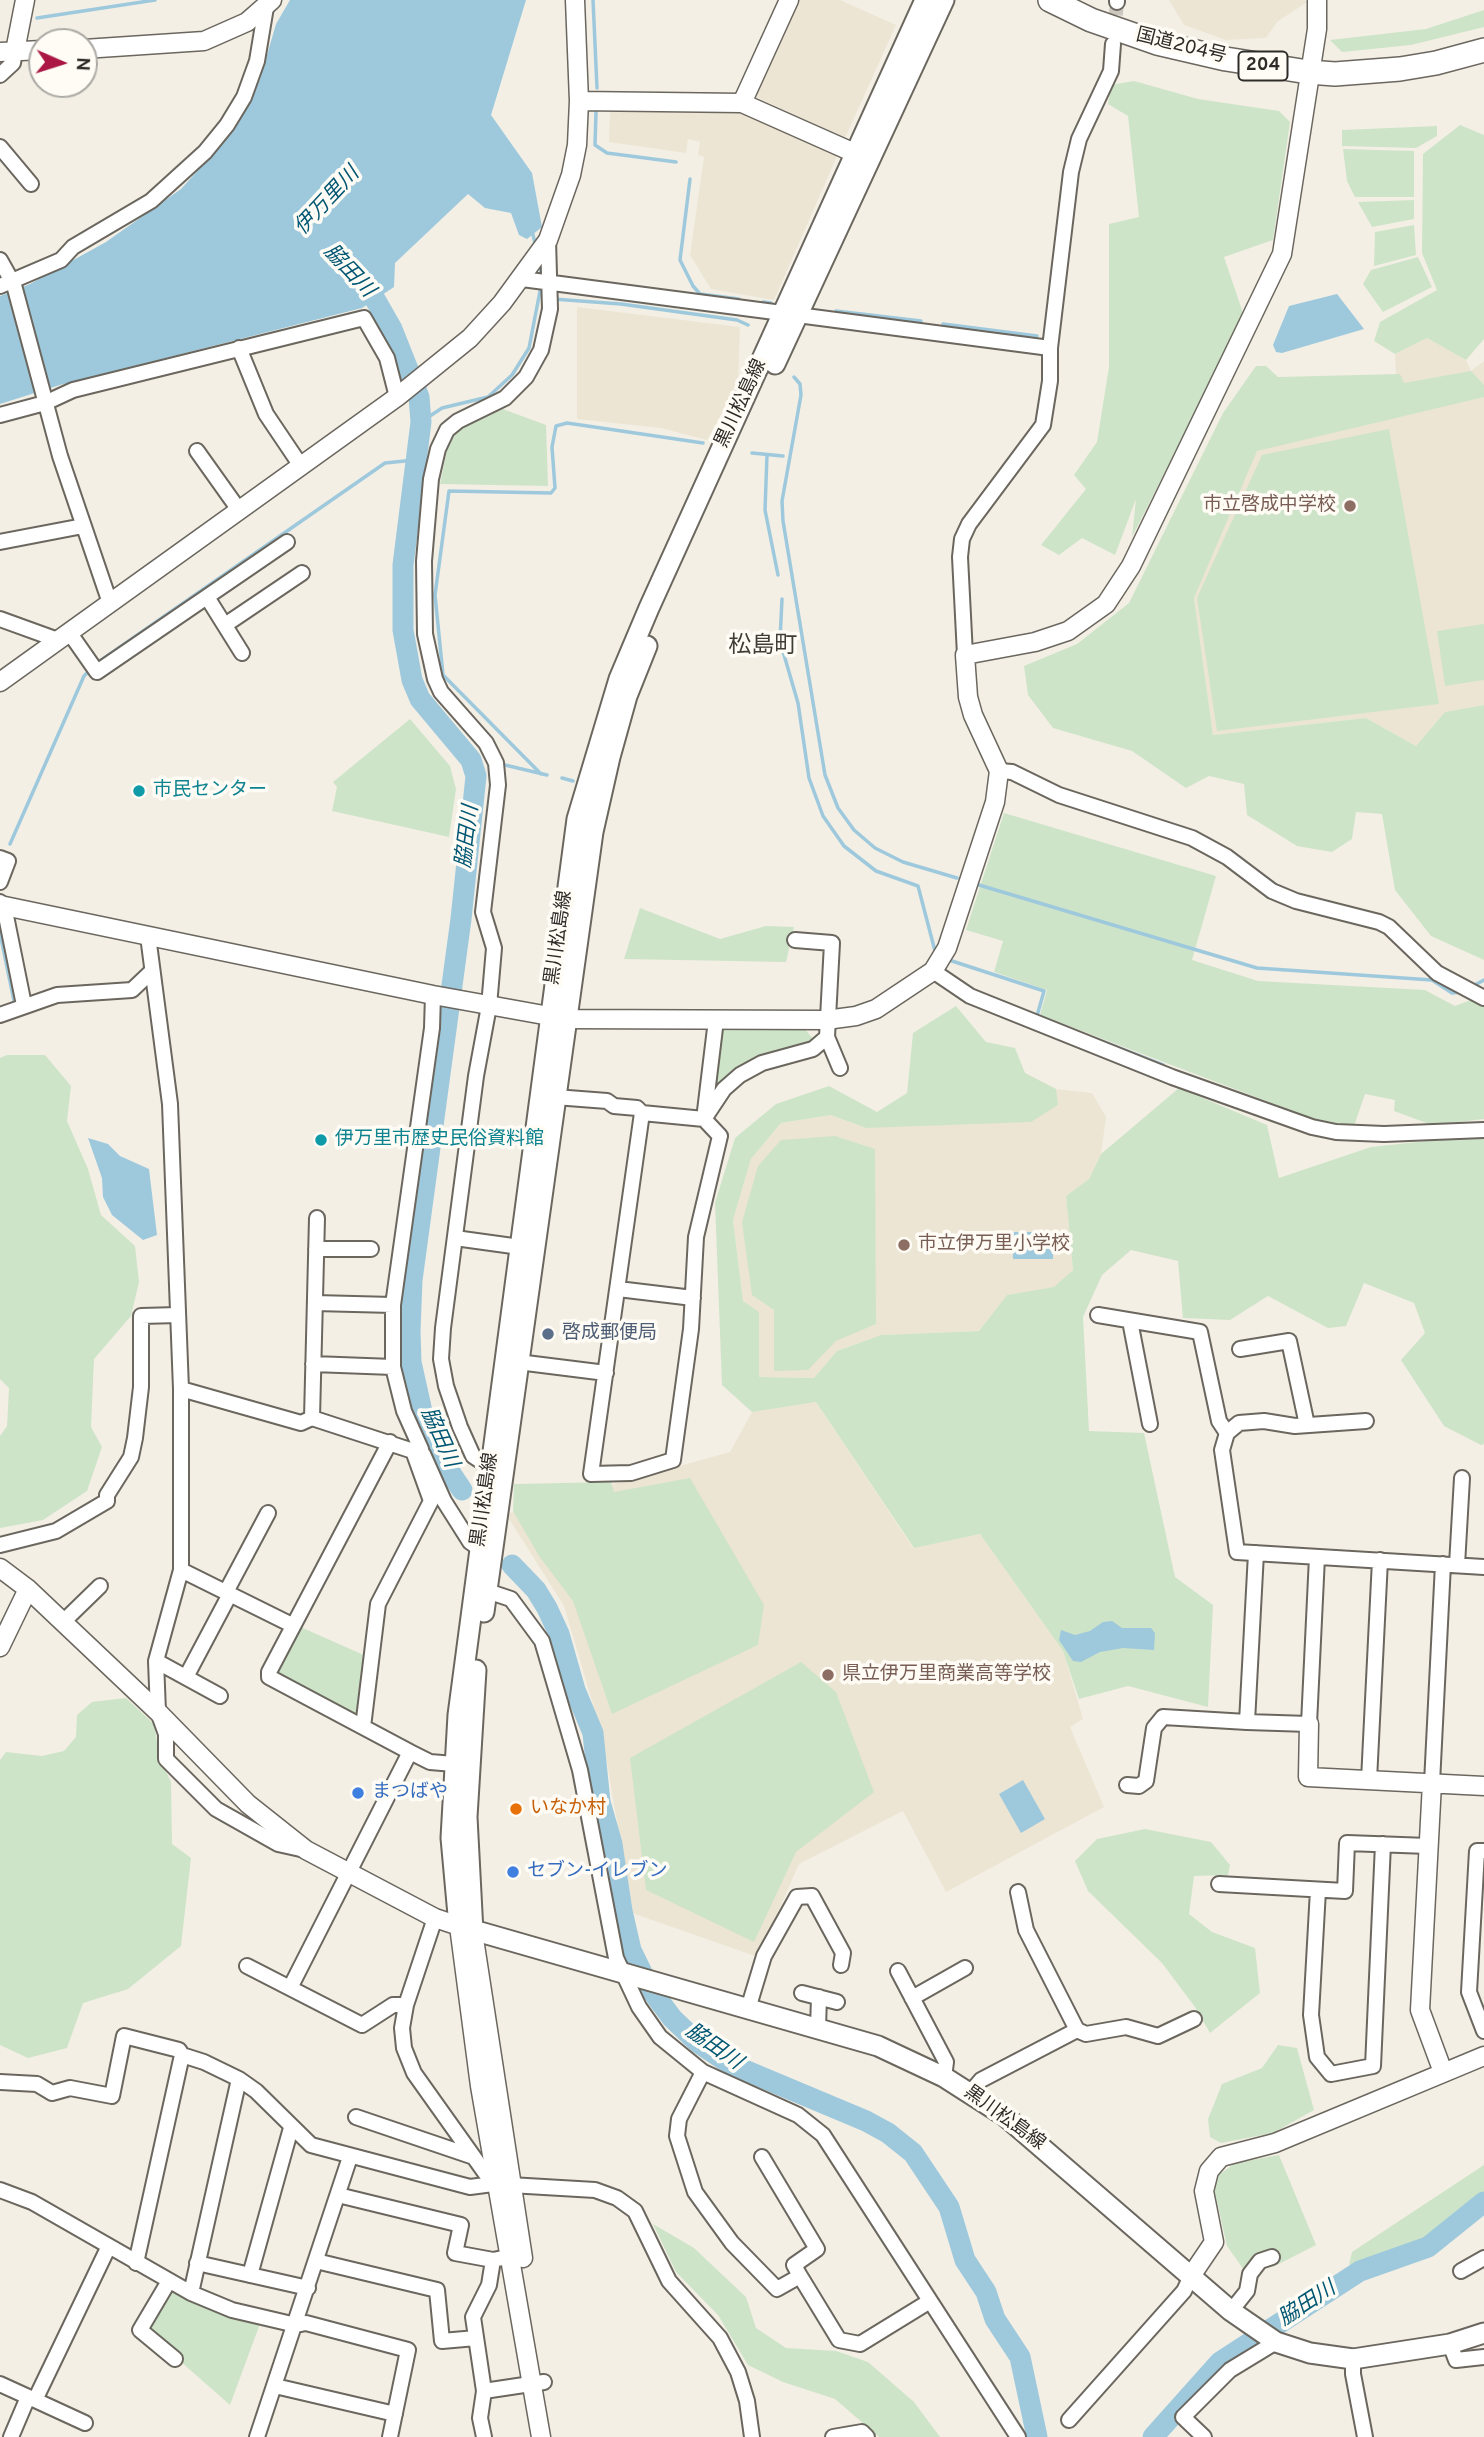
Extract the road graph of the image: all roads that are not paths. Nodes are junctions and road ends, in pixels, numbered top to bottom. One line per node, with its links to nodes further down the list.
1 (25, 0): 13 (street)
2 (575, 0): 16 (street)
3 (789, 0): 17 (street)
4 (925, 0): 19 (main road, 黒川松島線)
5 (944, 0): 19 (main road, 黒川松島線)
6 (1050, 0): 14 (highway, 国道204号 / 204)
7 (1317, 0): 14 (street)
8 (269, 4): 10 (street); 24 (street)
9 (1113, 44): 28 (street)
10 (98, 48)
11 (1484, 50): 14 (highway, 国道204号 / 204)
12 (28, 51): 13 (street)
13 (7, 52): 15 (street)
14 (1308, 72): 45 (street)
15 (0, 75)
16 (579, 102): 17 (street); 21 (street)
17 (742, 103): 19 (street)
18 (0, 147): 20 (street)
19 (863, 156): 26 (main road, 黒川松島線)
20 (31, 184)
21 (548, 240): 23 (street); 25 (street)
22 (0, 260): 24 (street)
23 (522, 279): 25 (street); 29 (street)
24 (9, 284): 30 (street)
25 (551, 285): 26 (street); 58 (street)
26 (790, 315): 28 (street); 60 (main road, 黒川松島線)
27 (239, 348): 29 (street); 30 (street); 33 (street)
28 (1050, 348): 45 (street)
29 (397, 397): 33 (street)
30 (45, 400): 31 (street); 35 (street)
31 (0, 415)
32 (197, 451): 34 (street)
33 (301, 466): 34 (street)
34 (239, 510): 40 (street)
35 (83, 526): 36 (street); 40 (street)
36 (0, 542)
37 (287, 542): 39 (street)
38 (302, 573): 42 (street)
39 (207, 597): 42 (street); 43 (street)
40 (110, 603): 43 (street)
41 (0, 619): 43 (street)
42 (225, 625): 44 (street)
43 (64, 636): 46 (street)
44 (242, 653)
45 (965, 655): 47 (street)
46 (0, 682)
47 (999, 771): 54 (street); 55 (street)
48 (0, 858): 49 (street)
49 (0, 882)
50 (0, 904): 51 (street); 57 (street)
51 (148, 936): 53 (street); 56 (street)
52 (795, 940): 62 (street)
53 (152, 971): 57 (street); 77 (street)
54 (933, 971): 62 (street); 67 (street)
55 (1472, 992)
56 (433, 995): 58 (street); 76 (street)
57 (24, 1005): 59 (street)
58 (489, 1006): 60 (street); 69 (street)
59 (0, 1015)
60 (558, 1018): 61 (street); 64 (main road, 黒川松島線); 70 (main road, 黒川松島線)
61 (716, 1020): 62 (street); 66 (street)
62 (827, 1029): 63 (street); 66 (street)
63 (840, 1068)
64 (555, 1097): 65 (street); 81 (main road, 黒川松島線)
65 (642, 1113): 66 (street); 73 (street)
66 (704, 1119): 74 (street)
67 (1484, 1130)
68 (317, 1218): 71 (street)
69 (455, 1238): 70 (street); 93 (street)
70 (520, 1247): 81 (main road, 黒川松島線)
71 (316, 1249): 72 (street); 75 (street)
72 (371, 1249)
73 (618, 1289): 74 (street); 84 (street)
74 (693, 1298): 84 (street)
75 (315, 1303): 76 (street); 82 (street)
76 (393, 1305): 83 (street)
77 (178, 1315): 85 (street); 96 (street)
78 (1098, 1315): 79 (street)
79 (1130, 1321): 88 (street); 90 (street)
80 (1240, 1349): 89 (street)
81 (512, 1361): 84 (street); 93 (main road, 黒川松島線); 107 (main road, 黒川松島線)
82 (313, 1364): 83 (street); 86 (street)
83 (393, 1367): 92 (street)
84 (606, 1373)
85 (181, 1389): 86 (street); 104 (street)
86 (312, 1418): 91 (street)
87 (1366, 1421): 89 (street)
88 (1150, 1424)
89 (1307, 1425): 90 (street)
90 (1227, 1433): 98 (street)
91 (390, 1442): 92 (street); 110 (street)
92 (417, 1450): 97 (street); 118 (street)
93 (491, 1468): 97 (main road, 黒川松島線)
94 (1462, 1478): 101 (street)
95 (268, 1513): 108 (street)
96 (0, 1545)
97 (480, 1549): 120 (main road, 黒川松島線)
98 (1256, 1553): 99 (street); 116 (street)
99 (1317, 1557): 100 (street); 117 (street)
100 (1380, 1560): 101 (street); 121 (street)
101 (1450, 1564): 102 (street); 122 (street)
102 (1484, 1567)
103 (0, 1568): 106 (street)
104 (181, 1570): 108 (street); 112 (street)
105 (100, 1586): 109 (street)
106 (28, 1588): 109 (street); 111 (street)
107 (487, 1591): 134 (main road, 黒川松島線); 139 (street)
108 (228, 1593): 110 (street); 113 (street)
109 (63, 1622): 115 (street)
110 (292, 1626): 118 (street)
111 (1, 1639)
112 (156, 1661): 113 (street); 115 (street)
113 (186, 1677): 114 (street)
114 (220, 1696)
115 (158, 1712): 127 (street); 127 (street)
116 (1247, 1722): 117 (street); 123 (street)
117 (1309, 1724): 121 (street)
118 (363, 1727): 119 (street)
119 (410, 1752): 120 (street); 129 (street)
120 (454, 1764): 134 (main road, 黒川松島線)
121 (1369, 1780): 122 (street)
122 (1432, 1783): 124 (street); 126 (street)
123 (1127, 1785)
124 (1484, 1786)
125 (1383, 1844): 126 (street); 131 (street); 131 (street)
126 (1428, 1846): 154 (street)
127 (306, 1850): 129 (street)
128 (1484, 1851): 150 (street)
129 (347, 1874): 133 (street); 140 (street)
130 (1219, 1884): 131 (street)
131 (1318, 1890)
132 (1018, 1892): 149 (street)
133 (435, 1918): 134 (street); 145 (street)
134 (466, 1929): 139 (main road, 黒川松島線); 164 (street)
135 (841, 1965): 146 (street)
136 (247, 1966): 140 (street)
137 (965, 1968): 143 (street)
138 (898, 1971): 143 (street)
139 (625, 1975): 146 (main road, 黒川松島線); 153 (street)
140 (290, 1988): 145 (street)
141 (802, 1993): 142 (street)
142 (819, 1997): 144 (street); 148 (street)
143 (912, 1998): 155 (street)
144 (837, 2002)
145 (407, 2005): 161 (street)
146 (748, 2009): 148 (main road, 黒川松島線)
147 (1194, 2019): 149 (street)
148 (818, 2028): 155 (main road, 黒川松島線)
149 (1077, 2030): 158 (street)
150 (1484, 2031)
151 (182, 2055): 156 (street); 157 (street); 172 (street)
152 (1484, 2056): 154 (street)
153 (703, 2072): 176 (street); 181 (street)
154 (1443, 2072): 177 (street)
155 (944, 2077): 158 (main road, 黒川松島線)
156 (239, 2080): 160 (street); 173 (street)
157 (0, 2082)
158 (970, 2092): 177 (main road, 黒川松島線)
159 (356, 2117): 161 (street)
160 (291, 2128): 162 (street); 175 (street)
161 (471, 2156): 164 (street)
162 (350, 2157): 164 (street); 166 (street)
163 (762, 2157): 176 (street)
164 (500, 2185): 169 (street); 205 (street)
165 (0, 2191): 167 (street)
166 (338, 2195): 169 (street); 171 (street)
167 (108, 2248): 172 (street); 195 (street)
168 (1272, 2256): 182 (street)
169 (509, 2257): 185 (street); 191 (street)
170 (1484, 2258): 174 (street)
171 (316, 2261): 179 (street); 185 (street)
172 (136, 2263): 178 (street)
173 (197, 2263): 175 (street); 180 (street)
174 (1461, 2270)
175 (250, 2275): 179 (street)
176 (800, 2276): 181 (street)
177 (1191, 2276): 182 (main road, 黒川松島線); 197 (street)
178 (169, 2281): 180 (street); 189 (street)
179 (308, 2288): 183 (street)
180 (191, 2293): 183 (street)
181 (930, 2301): 208 (street)
182 (1231, 2311): 186 (main road, 黒川松島線)
183 (296, 2325): 193 (street); 196 (street)
184 (1484, 2333): 187 (main road, 黒川松島線)
185 (476, 2338): 194 (street)
186 (1276, 2342): 190 (main road, 黒川松島線); 209 (street)
187 (1450, 2344): 188 (street); 190 (main road, 黒川松島線)
188 (1484, 2357)
189 (175, 2359)
190 (1353, 2359): 210 (street)
191 (538, 2383): 194 (street); 203 (street); 204 (street)
192 (0, 2384): 195 (street)
193 (275, 2386): 196 (street); 200 (street)
194 (484, 2391): 202 (street)
195 (31, 2398): 198 (street); 199 (street)
196 (395, 2414): 201 (street)
197 (1069, 2420)
198 (85, 2423)
199 (11, 2437)
200 (257, 2437)
201 (390, 2437)
202 (484, 2437)
203 (541, 2437)
204 (553, 2437)
205 (752, 2437)
206 (833, 2437): 207 (street)
207 (867, 2437)
208 (1018, 2437)
209 (1204, 2437)
210 (1365, 2437)

